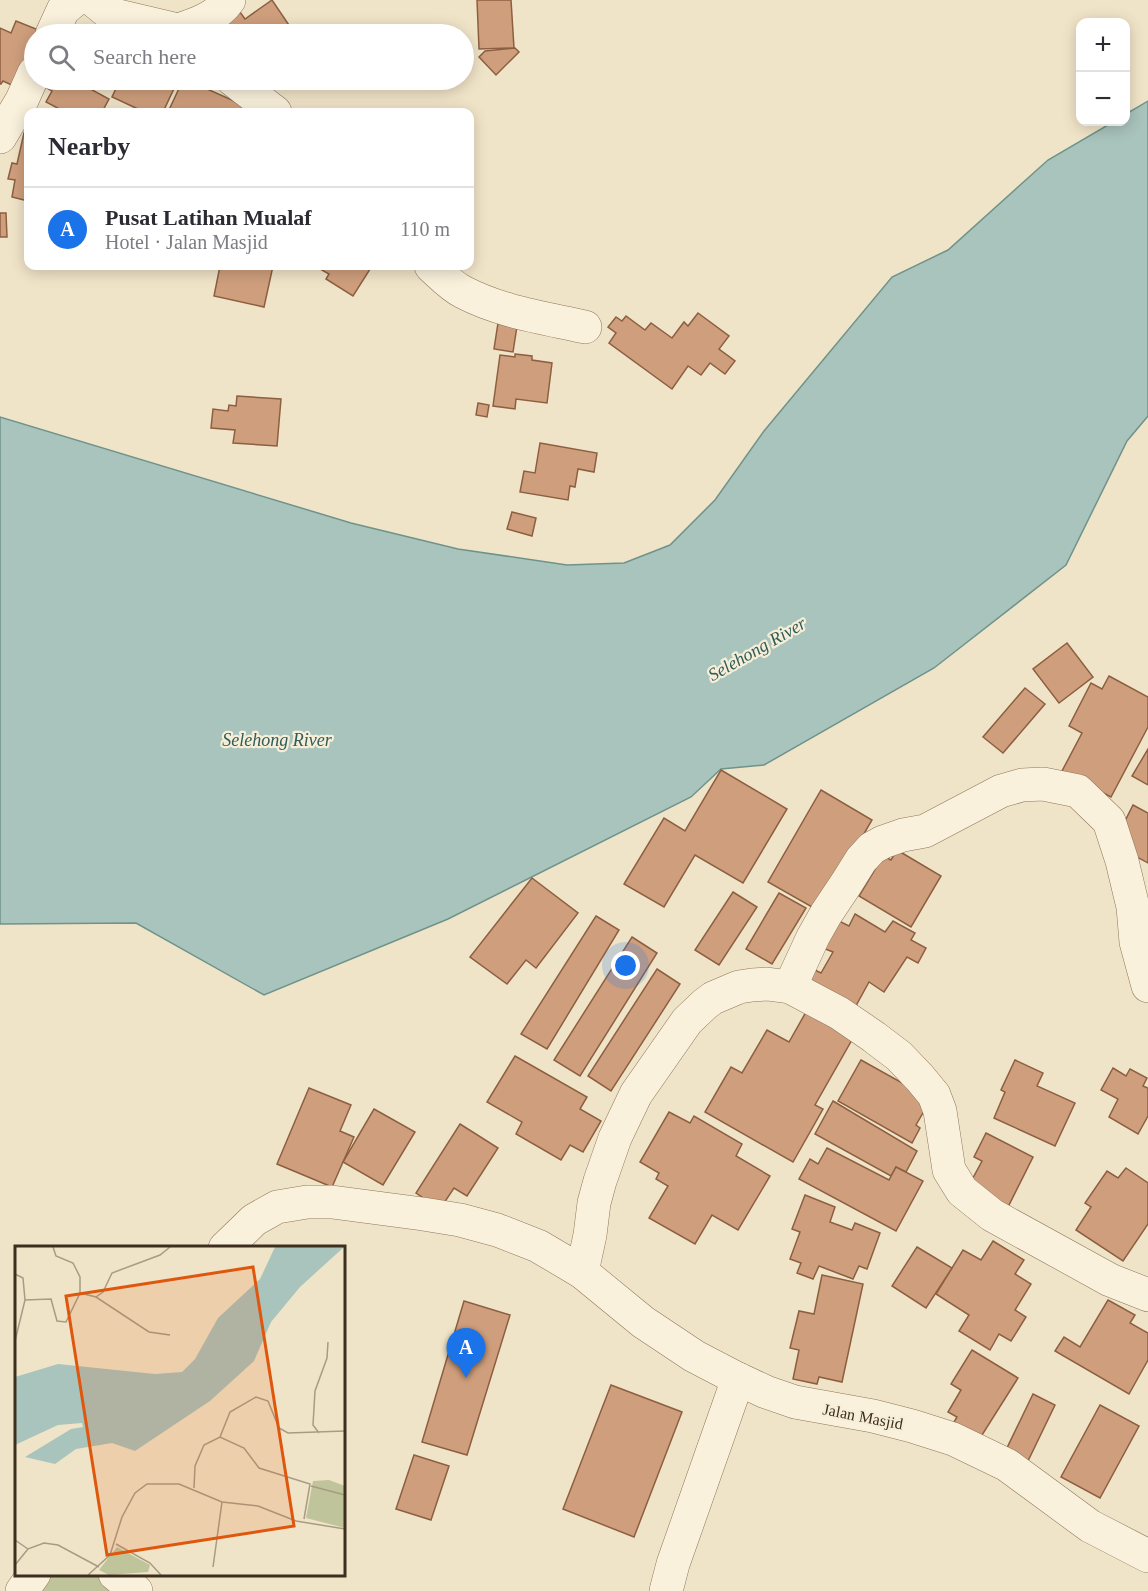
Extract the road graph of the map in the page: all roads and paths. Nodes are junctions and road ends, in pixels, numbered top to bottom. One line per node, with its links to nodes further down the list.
1 (75, 0): 4 (street)
2 (93, 0): 5 (street)
3 (229, 0): 6 (street)
4 (57, 24)
5 (149, 24)
6 (198, 24)
7 (26, 90): 10 (street)
8 (246, 90): 9 (street)
9 (270, 108)
10 (0, 137)
11 (435, 270): 12 (street)
12 (585, 327)
13 (1148, 986): 14 (street)
14 (790, 987): 16 (street); 17 (street)
15 (227, 1246): 16 (street, Jalan Masjid)
16 (582, 1272): 18 (street, Jalan Masjid)
17 (1148, 1295)
18 (738, 1379): 19 (street, Jalan Masjid); 24 (street)
19 (1148, 1556)
20 (33, 1576): 22 (street)
21 (116, 1576): 23 (street)
22 (22, 1591)
23 (136, 1591)
24 (666, 1591)

